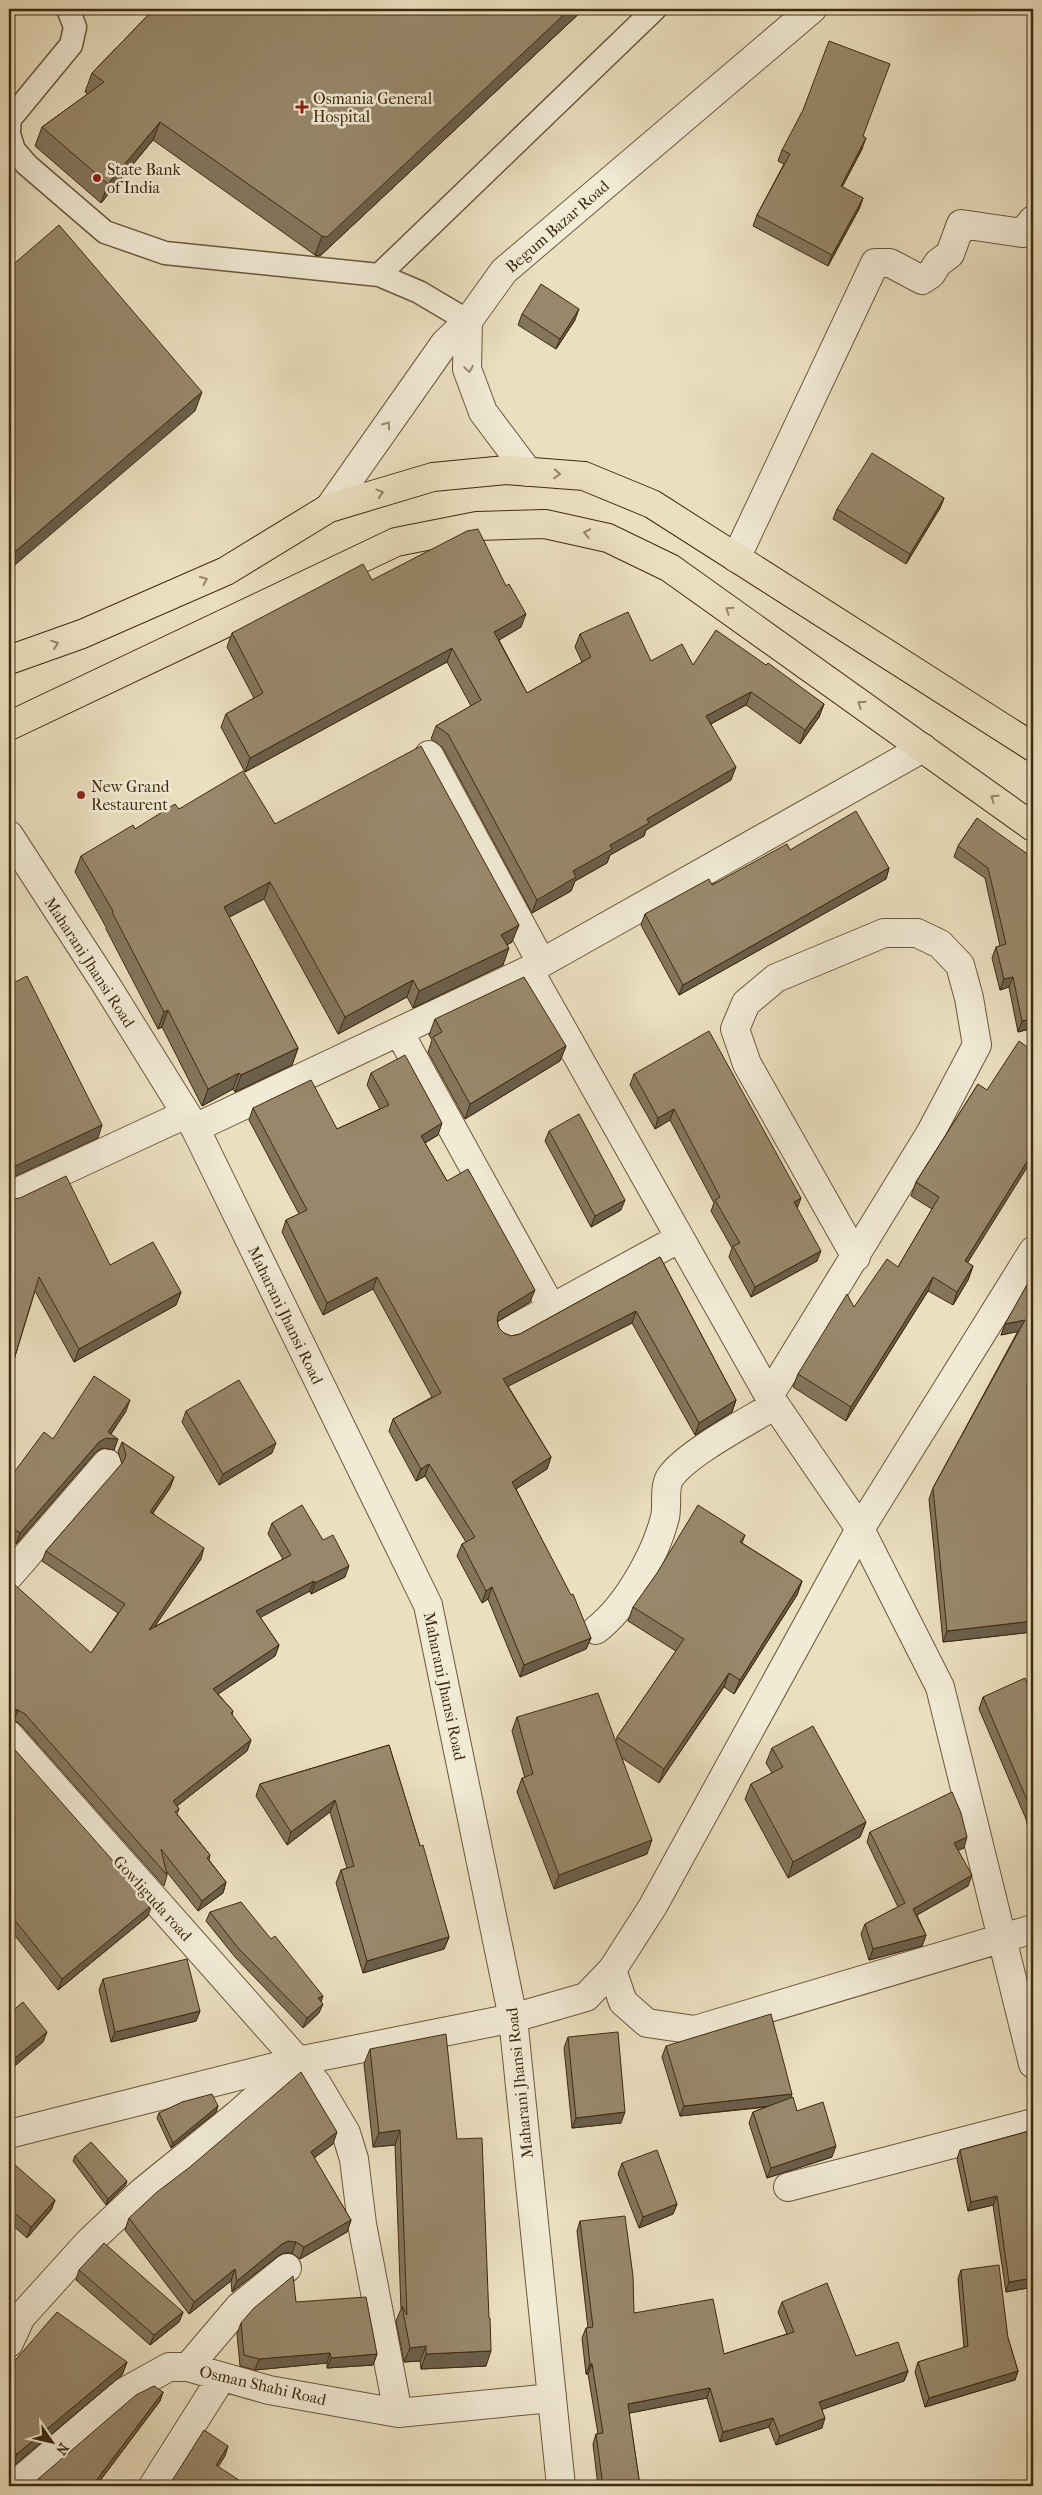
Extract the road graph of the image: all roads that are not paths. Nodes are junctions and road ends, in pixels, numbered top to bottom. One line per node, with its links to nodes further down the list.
1 (68, 9): 4 (lane)
2 (655, 9): 6 (lane)
3 (812, 9): 7 (street, Begum Bazar Road)
4 (9, 132): 6 (lane)
5 (1033, 220): 10 (street)
6 (379, 274): 7 (lane)
7 (468, 321): 8 (street, one-way to 8); 9 (street, Begum Bazar Road, one-way to 7)
8 (528, 472): 9 (highway, one-way to 8); 10 (highway, one-way to 10)
9 (329, 508): 11 (highway, one-way to 9)
10 (736, 558): 13 (highway)
11 (9, 660)
12 (9, 726): 14 (highway, one-way to 12)
13 (1033, 747)
14 (923, 748): 16 (highway, one-way to 14); 18 (street)
15 (429, 754): 18 (street)
16 (1033, 827)
17 (9, 836): 20 (street, Maharani Jhansi Road)
18 (535, 966): 19 (street); 22 (street)
19 (399, 1032): 20 (street); 25 (street)
20 (190, 1121): 21 (street); 36 (street, Maharani Jhansi Road)
21 (9, 1196)
22 (680, 1238): 25 (street); 27 (street)
23 (1033, 1251): 29 (street)
24 (856, 1257): 24 (street); 27 (street)
25 (552, 1309): 26 (street)
26 (508, 1332)
27 (772, 1400): 29 (street); 31 (street)
28 (107, 1463): 30 (street)
29 (860, 1529): 34 (street); 35 (street)
30 (9, 1576)
31 (596, 1630)
32 (9, 1735): 37 (street, Gowliguda road)
33 (1033, 1929): 34 (street)
34 (1003, 1939): 35 (street); 38 (street)
35 (612, 1970): 36 (street)
36 (513, 2018): 37 (street); 46 (street, Maharani Jhansi Road)
37 (298, 2061): 40 (street); 43 (street); 47 (street, Gowliguda road)
38 (1033, 2064)
39 (1033, 2123): 41 (street)
40 (9, 2134)
41 (788, 2186)
42 (286, 2268): 44 (street)
43 (9, 2343)
44 (188, 2367): 45 (street, Osman Shahi Road); 48 (street, Osman Shahi Road)
45 (222, 2377): 47 (street, Osman Shahi Road); 49 (street)
46 (552, 2398): 47 (street, Osman Shahi Road); 50 (street, Maharani Jhansi Road)
47 (398, 2413)
48 (14, 2486)
49 (154, 2486)
50 (562, 2486)

